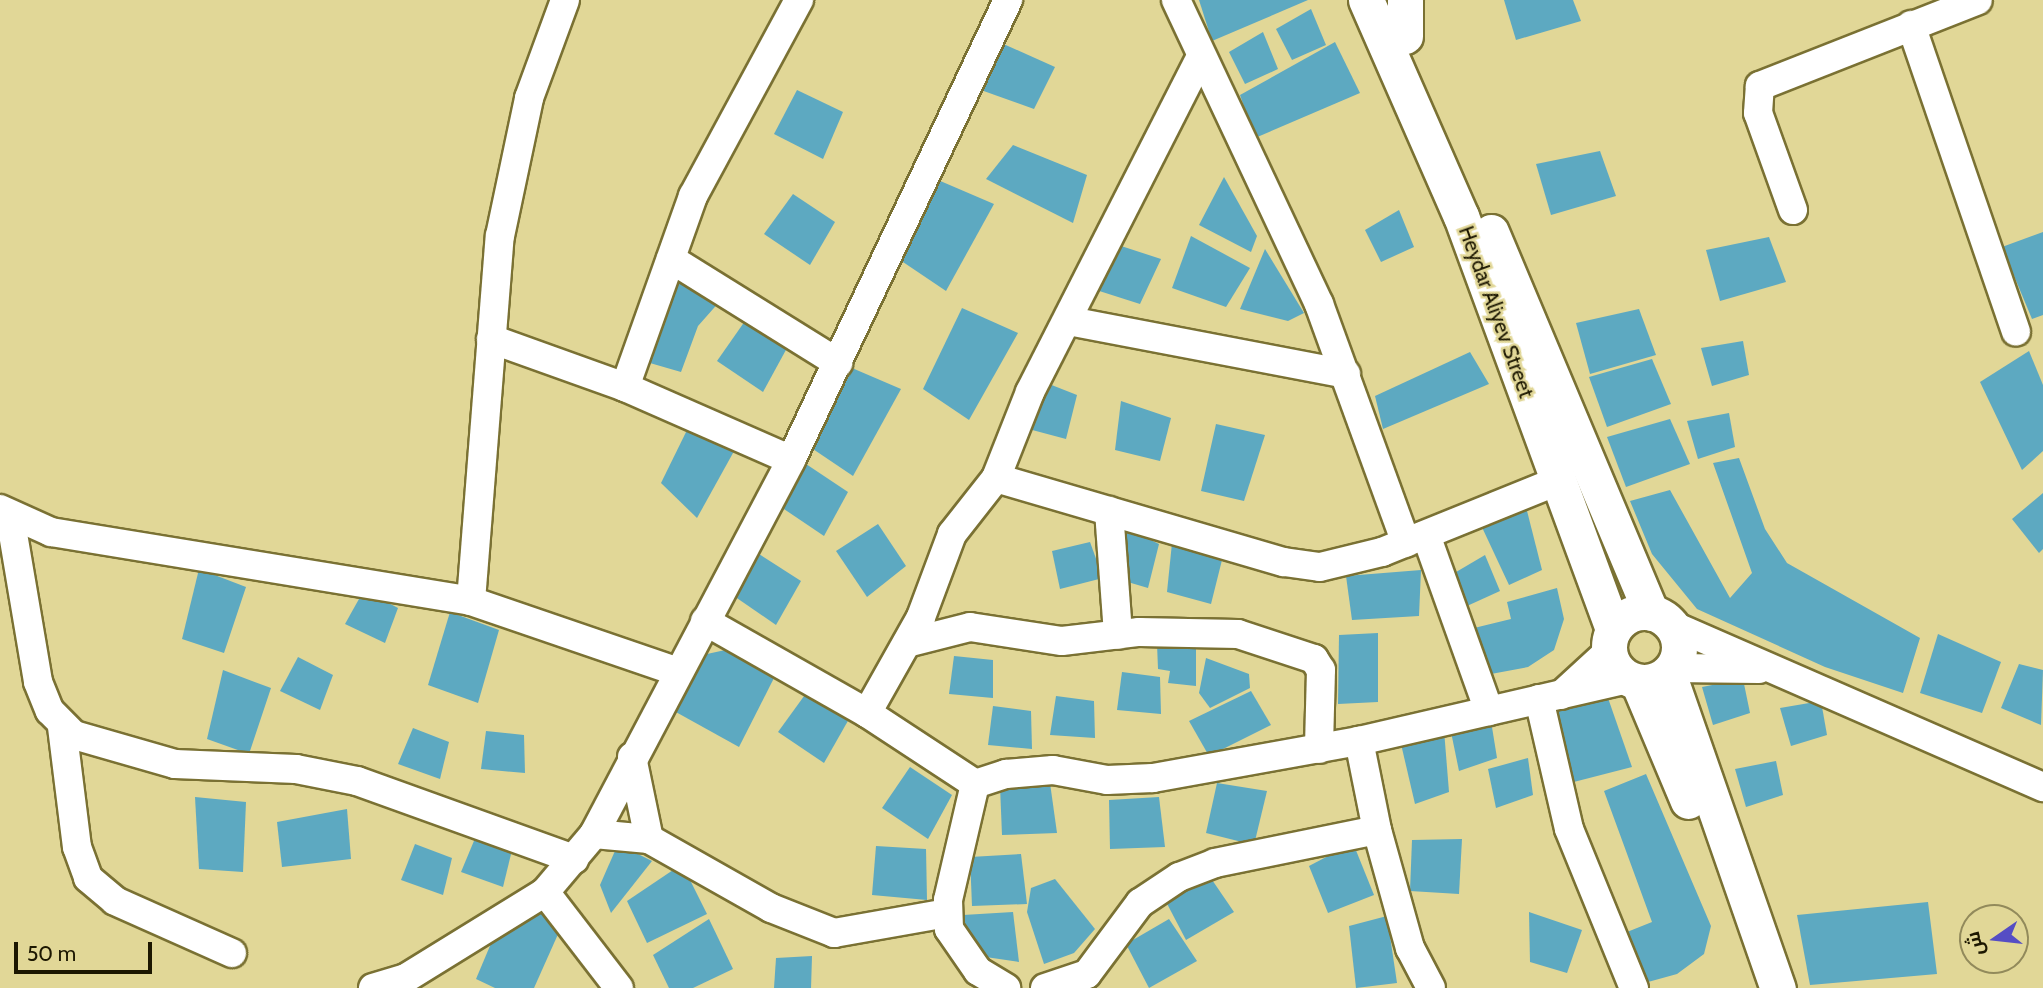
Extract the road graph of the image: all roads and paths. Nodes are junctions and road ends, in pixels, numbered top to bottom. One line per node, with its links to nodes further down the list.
1 (565, 0): 16 (street)
2 (799, 0): 13 (street)
3 (1008, 0): 17 (street)
4 (1176, 0): 11 (street)
5 (1366, 0): 22 (main road, Heydar Aliyev Street)
6 (1388, 0): 10 (main road, Heydar Aliyev Street)
7 (1405, 0): 10 (main road)
8 (1978, 0): 9 (street)
9 (1911, 25): 12 (street); 15 (street)
10 (1405, 36): 27 (main road, Heydar Aliyev Street)
11 (1201, 56): 14 (street); 18 (street)
12 (1793, 210)
13 (671, 259): 17 (street); 19 (street)
14 (1069, 321): 18 (street); 21 (street)
15 (2016, 331)
16 (491, 339): 19 (street); 26 (street)
17 (838, 363): 20 (street)
18 (1346, 374): 25 (street)
19 (625, 387): 20 (street)
20 (791, 460): 28 (street)
21 (996, 478): 23 (street); 30 (street)
22 (1558, 481): 25 (street); 31 (main road, Heydar Aliyev Street)
23 (1109, 511): 25 (street); 29 (street)
24 (5, 512): 26 (street); 37 (street)
25 (1416, 539): 35 (street)
26 (471, 601): 33 (street)
27 (1661, 619): 31 (main road, Heydar Aliyev Street); 31 (main road); 32 (street)
28 (705, 621): 33 (street); 36 (street)
29 (1118, 635): 30 (street); 39 (street)
30 (907, 642): 36 (street)
31 (1638, 664): 32 (street); 34 (street); 51 (main road, Heydar Aliyev Street)
32 (1769, 670): 42 (street)
33 (675, 671): 40 (street)
34 (1550, 697): 35 (street); 56 (street)
35 (1489, 711): 38 (street)
36 (867, 713): 41 (street)
37 (62, 727): 46 (street); 49 (street)
38 (1359, 741): 39 (street); 43 (street)
39 (1320, 749): 41 (street)
40 (632, 757): 44 (street); 45 (street)
41 (975, 784): 48 (street)
42 (2043, 787)
43 (1377, 830): 54 (street); 55 (street)
44 (594, 834): 45 (street); 46 (street)
45 (649, 839): 48 (street)
46 (574, 859): 47 (street)
47 (545, 892): 50 (street); 52 (street)
48 (947, 913): 53 (street)
49 (232, 953)
50 (615, 986)
51 (1771, 987)
52 (373, 988)
53 (1006, 988)
54 (1045, 988)
55 (1432, 988)
56 (1633, 988)

